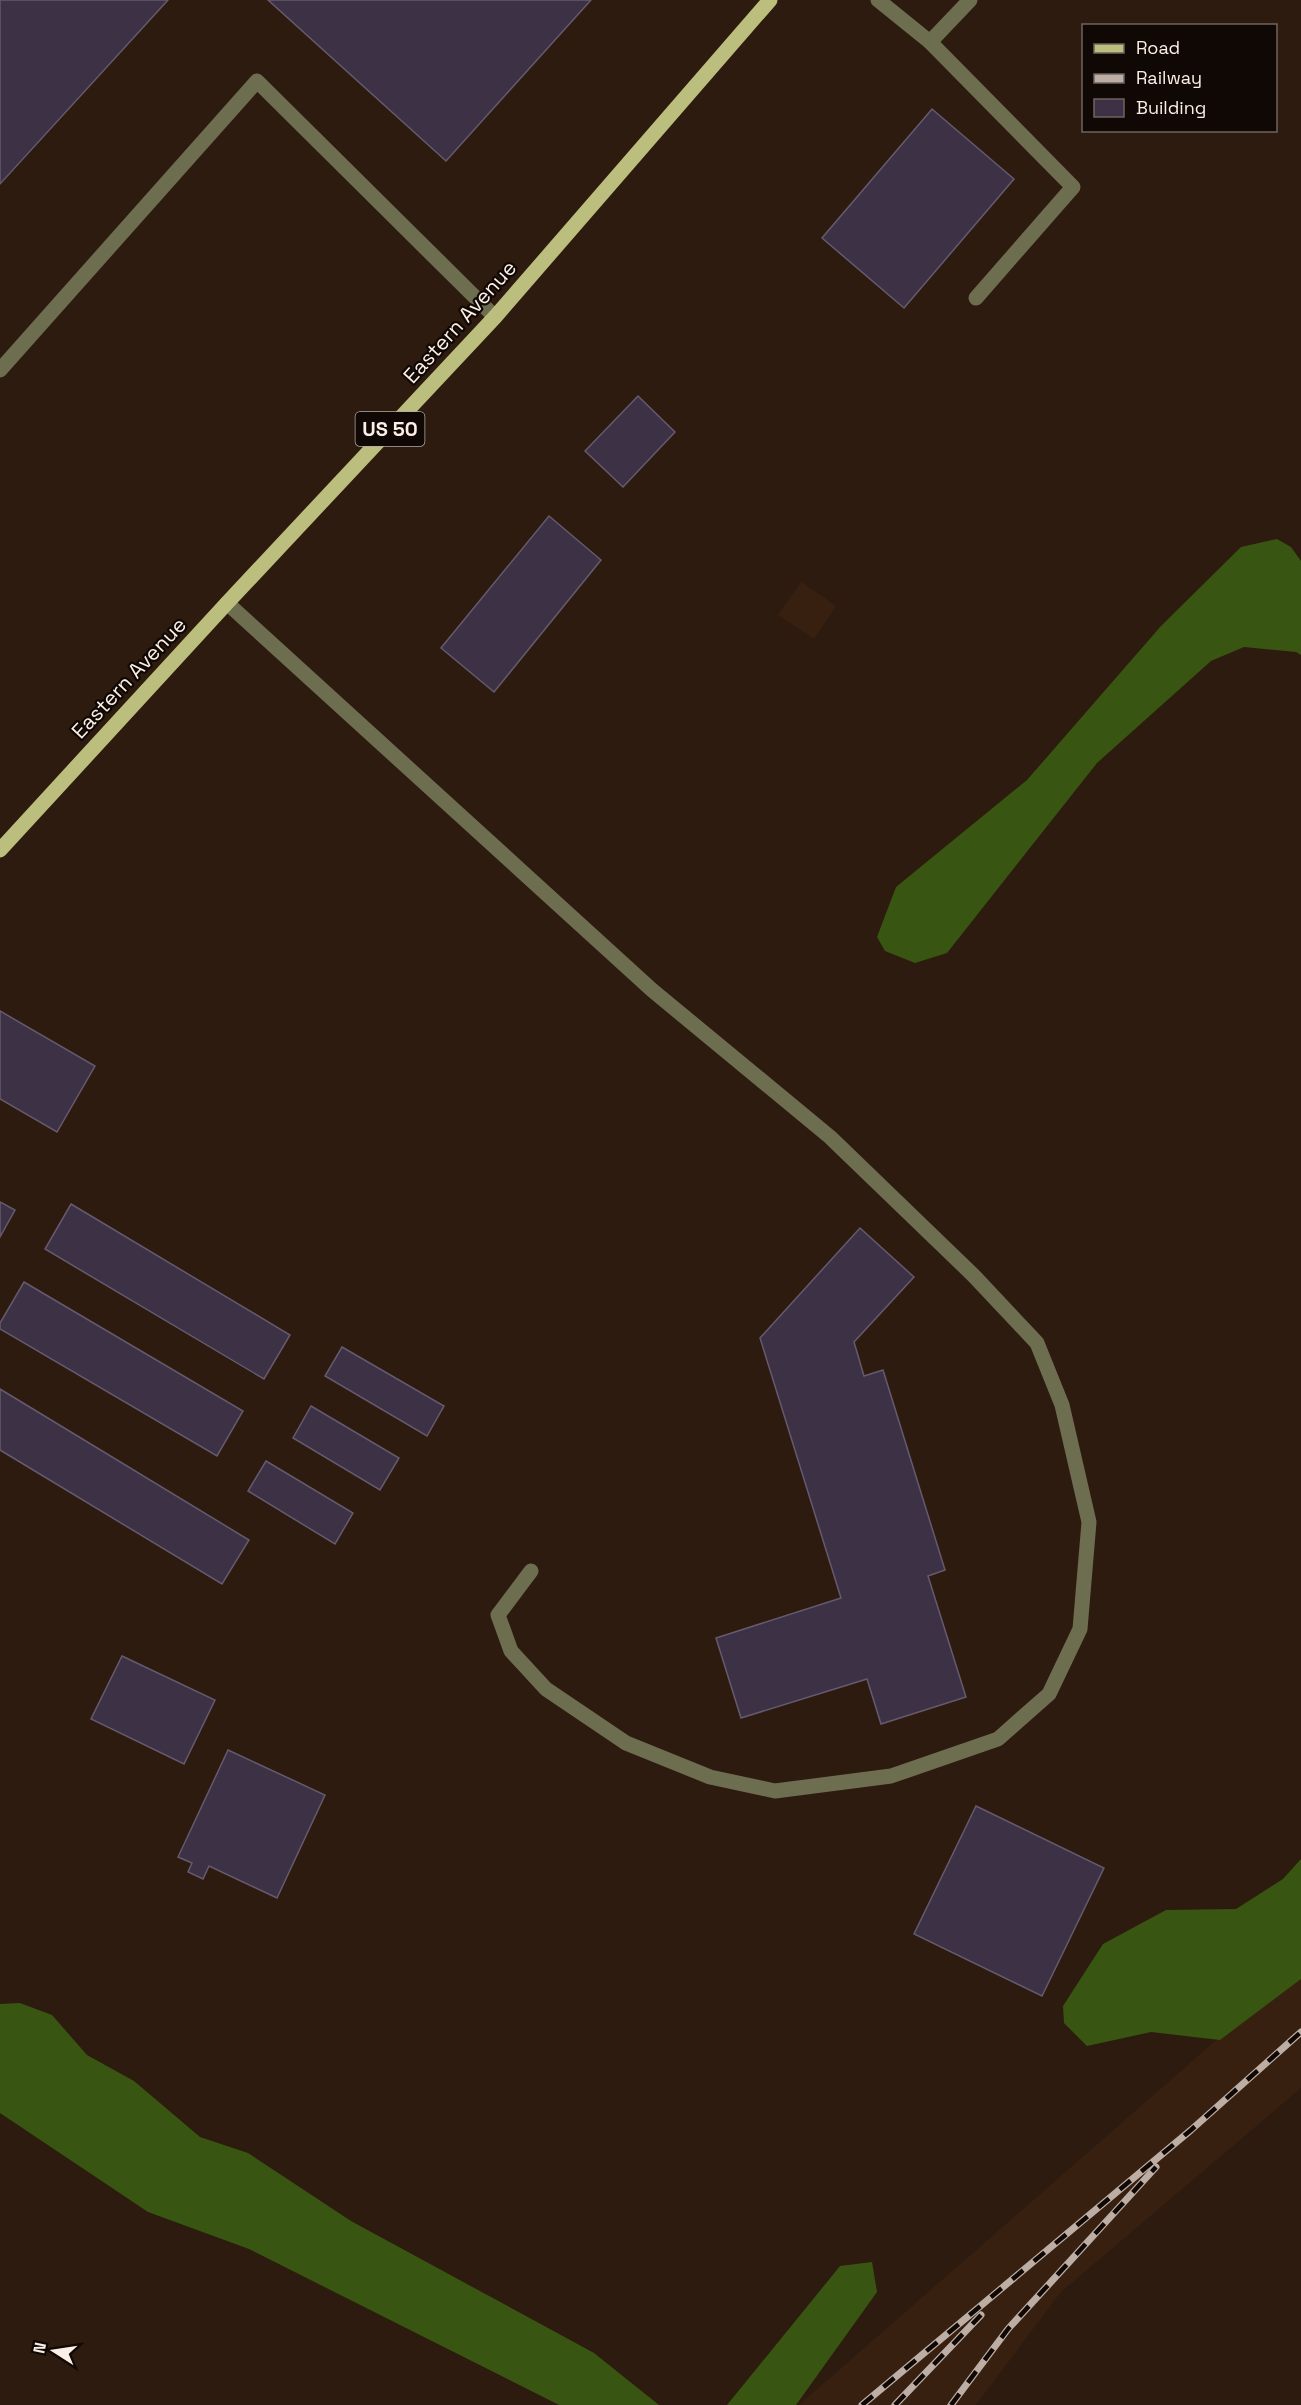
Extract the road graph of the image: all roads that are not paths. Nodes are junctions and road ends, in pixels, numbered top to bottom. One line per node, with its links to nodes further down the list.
1 (770, 0): 6 (main road, Eastern Avenue / US 50)
2 (878, 0): 4 (lane)
3 (970, 0): 4 (lane)
4 (930, 42): 5 (lane)
5 (976, 298)
6 (495, 317): 7 (lane); 8 (main road, Eastern Avenue / US 50)
7 (0, 370)
8 (227, 603): 9 (main road, Eastern Avenue / US 50); 10 (lane)
9 (0, 850)
10 (531, 1571)

